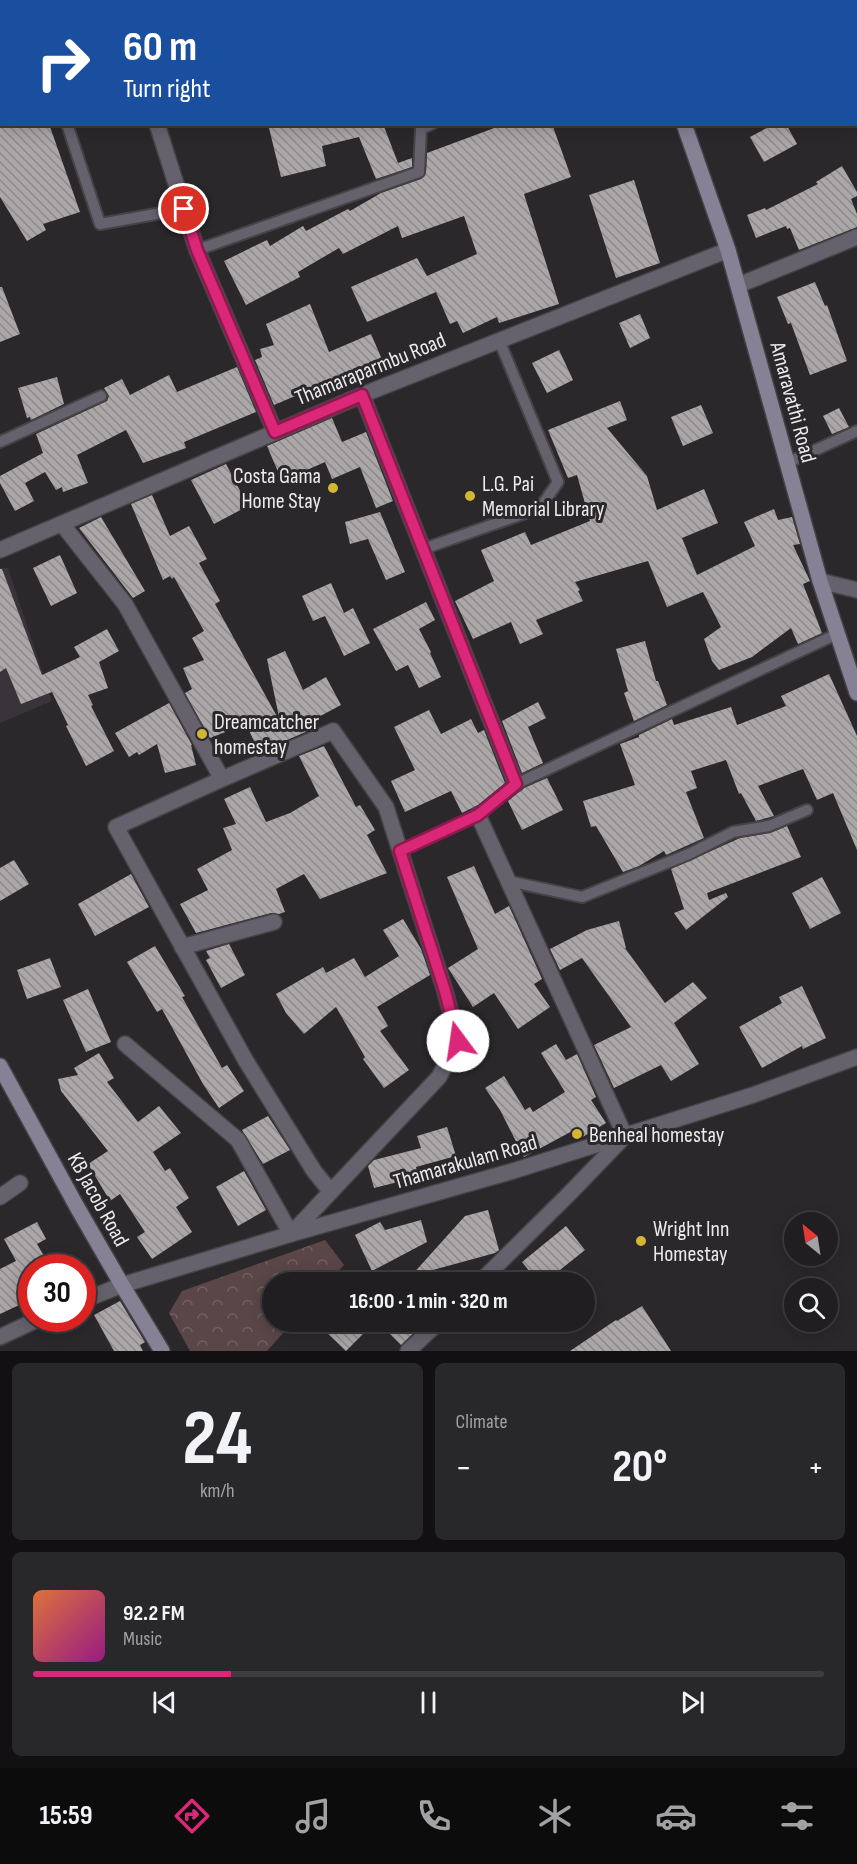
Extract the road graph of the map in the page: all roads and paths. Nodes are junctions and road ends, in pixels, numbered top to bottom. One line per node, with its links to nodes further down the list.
1 (68, 126): 5 (lane)
2 (158, 126): 5 (street)
3 (428, 126): 7 (lane)
4 (685, 126): 8 (main road, Amaravathi Road)
5 (184, 209): 7 (street)
6 (857, 237): 9 (street)
7 (197, 250): 14 (street)
8 (728, 250): 9 (main road, Amaravathi Road); 10 (street, Thamaraparmbu Road)
9 (739, 285): 16 (main road, Amaravathi Road)
10 (499, 340): 11 (street, Thamaraparmbu Road); 18 (lane)
11 (362, 395): 14 (street, Thamaraparmbu Road); 18 (street)
12 (101, 396): 15 (lane)
13 (857, 431): 16 (lane)
14 (275, 432): 17 (street, Thamaraparmbu Road)
15 (0, 442)
16 (786, 463): 20 (main road, Amaravathi Road)
17 (62, 524): 19 (street, Thamaraparmbu Road); 24 (street)
18 (423, 549): 25 (street)
19 (0, 550)
20 (820, 581): 21 (street); 22 (main road, Amaravathi Road)
21 (857, 590)
22 (837, 634): 23 (main road, Amaravathi Road); 25 (lane)
23 (857, 693)
24 (222, 779): 28 (street); 31 (street)
25 (516, 784): 27 (lane)
26 (807, 810): 29 (lane)
27 (478, 815): 28 (lane); 29 (street)
28 (400, 851): 37 (street)
29 (508, 881): 35 (street)
30 (274, 922): 31 (street)
31 (182, 947): 37 (street)
32 (125, 1044): 39 (street)
33 (857, 1057): 35 (street, Thamarakulam Road)
34 (0, 1066): 41 (main road, KB Jacob Road)
35 (625, 1136): 39 (street, Thamarakulam Road); 40 (street)
36 (20, 1183): 38 (street)
37 (331, 1192): 39 (street)
38 (0, 1197)
39 (291, 1234): 41 (street, Thamarakulam Road)
40 (490, 1272)
41 (122, 1285): 42 (street, Thamarakulam Road); 46 (main road, KB Jacob Road)
42 (96, 1295)
43 (18, 1328): 45 (street)
44 (428, 1332): 47 (street)
45 (0, 1337)
46 (162, 1351)
47 (408, 1351)

